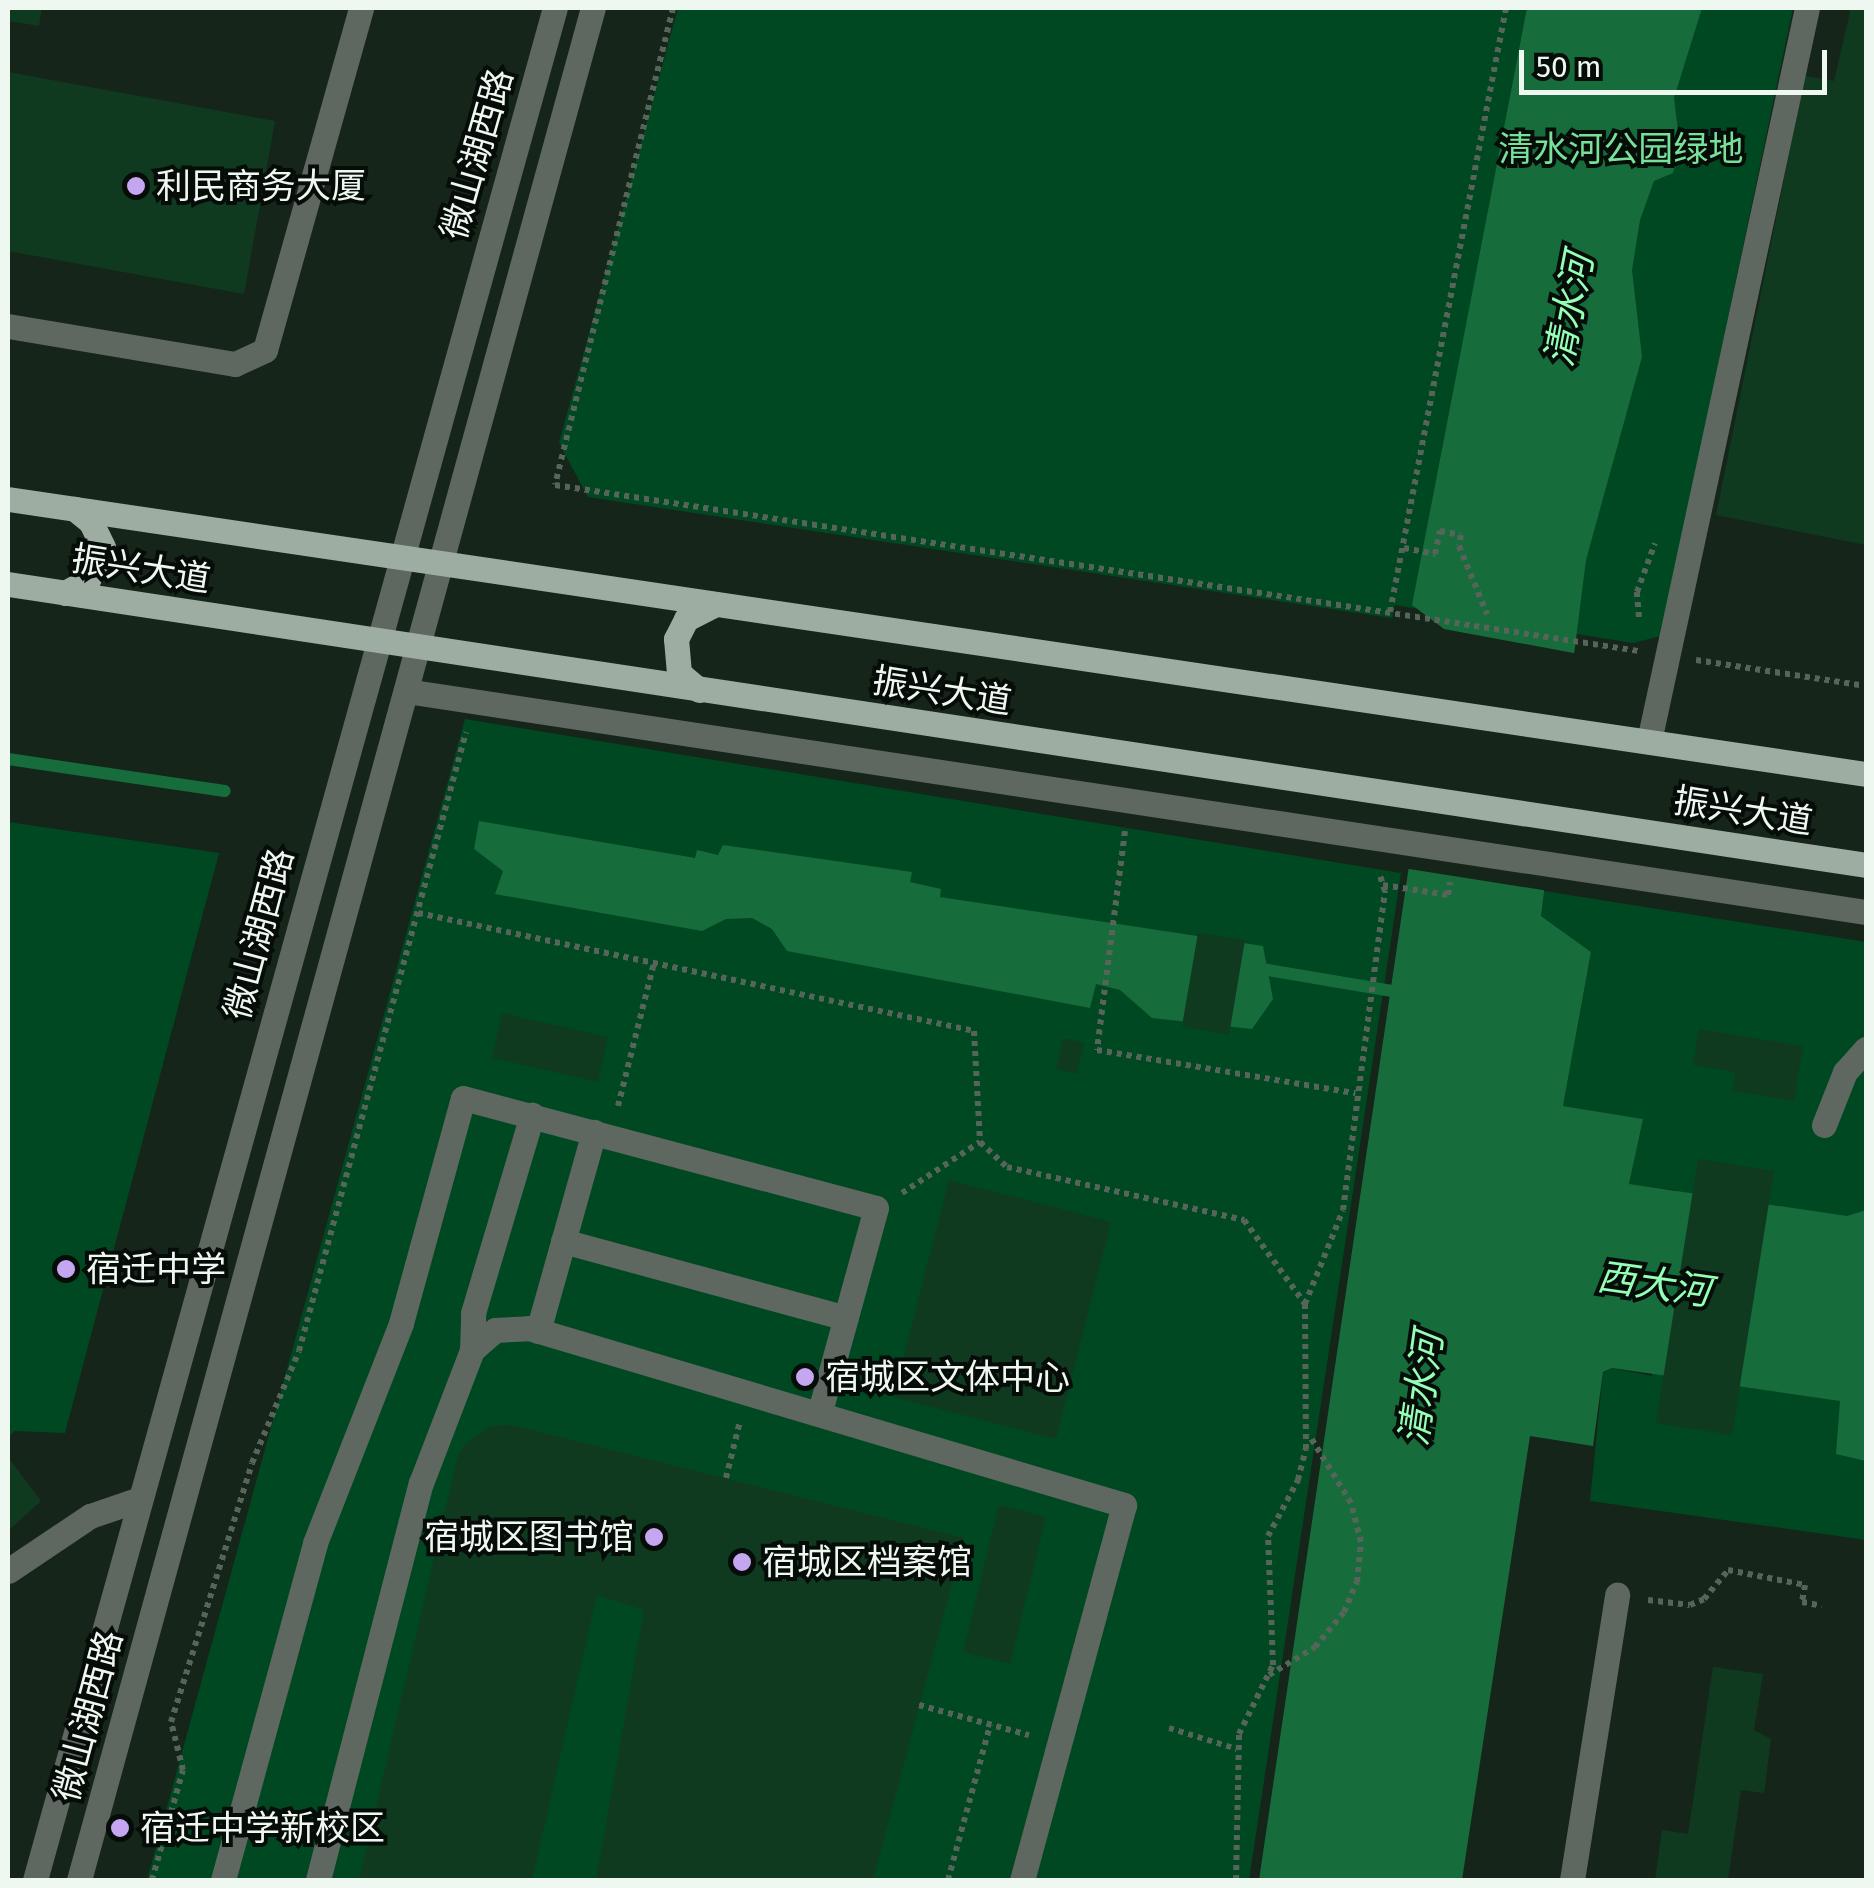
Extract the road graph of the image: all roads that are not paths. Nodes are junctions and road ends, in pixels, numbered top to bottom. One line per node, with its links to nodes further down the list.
1 (361, 8): 5 (street)
2 (552, 8): 8 (street, 微山湖西路)
3 (593, 8): 9 (street, 微山湖西路)
4 (1807, 8): 17 (street)
5 (8, 326)
6 (8, 499): 7 (main road, 振兴大道)
7 (75, 510): 8 (main road, 振兴大道); 11 (main road)
8 (400, 559): 9 (main road, 振兴大道); 13 (street, 微山湖西路)
9 (442, 564): 12 (main road, 振兴大道); 14 (street, 微山湖西路)
10 (8, 584): 11 (main road, 振兴大道)
11 (65, 593): 13 (main road, 振兴大道)
12 (715, 604): 16 (main road); 17 (main road, 振兴大道)
13 (376, 641): 14 (main road, 振兴大道); 30 (street, 微山湖西路)
14 (418, 648): 15 (street, 微山湖西路); 16 (main road, 振兴大道)
15 (406, 690): 20 (street); 34 (street, 微山湖西路)
16 (698, 690): 19 (main road, 振兴大道)
17 (1649, 741): 18 (main road, 振兴大道)
18 (1866, 774)
19 (1866, 865)
20 (1866, 912)
21 (1866, 1049): 23 (street)
22 (532, 1115): 24 (street); 28 (street); 35 (street)
23 (1824, 1125)
24 (602, 1134): 25 (street); 26 (street)
25 (563, 1242): 26 (street); 27 (street)
26 (846, 1318): 29 (street)
27 (538, 1330): 28 (street); 29 (street)
28 (472, 1350): 36 (street)
29 (820, 1412): 37 (street)
30 (140, 1499): 31 (street); 33 (street, 微山湖西路)
31 (8, 1571)
32 (1617, 1595): 38 (street)
33 (35, 1880)
34 (80, 1880)
35 (223, 1880)
36 (318, 1880)
37 (1022, 1880)
38 (1572, 1880)

